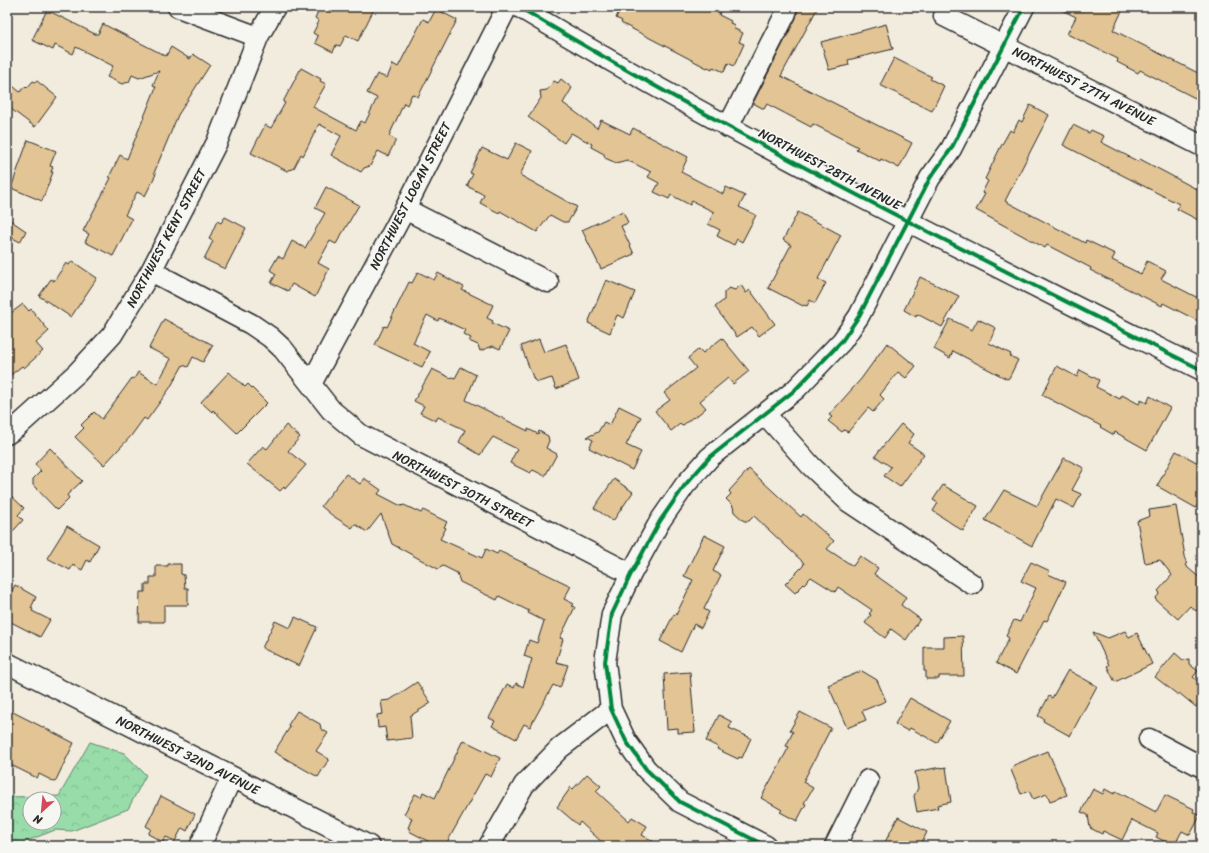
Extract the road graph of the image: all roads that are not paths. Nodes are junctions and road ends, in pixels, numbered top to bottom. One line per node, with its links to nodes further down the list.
1 (178, 7): 8 (street)
2 (275, 7): 8 (street, NORTHWEST KENT STREET)
3 (507, 7): 12 (street, NORTHWEST LOGAN STREET)
4 (518, 7): 10 (street, NORTHWEST 28TH AVENUE)
5 (786, 7): 10 (street)
6 (1024, 7): 9 (street)
7 (944, 16): 9 (street, NORTHWEST 27TH AVENUE)
8 (258, 37): 14 (street, NORTHWEST KENT STREET)
9 (1005, 46): 11 (street, NORTHWEST 27TH AVENUE); 13 (street)
10 (728, 127): 13 (street, NORTHWEST 28TH AVENUE)
11 (1202, 146)
12 (405, 209): 15 (street); 17 (street, NORTHWEST LOGAN STREET)
13 (907, 221): 16 (street, NORTHWEST 28TH AVENUE); 18 (street)
14 (151, 271): 17 (street, NORTHWEST 30TH STREET); 19 (street, NORTHWEST KENT STREET)
15 (548, 282)
16 (1202, 370)
17 (311, 384): 20 (street, NORTHWEST 30TH STREET)
18 (765, 414): 20 (street); 21 (street)
19 (7, 434)
20 (631, 574): 23 (street)
21 (972, 584)
22 (7, 663): 26 (street, NORTHWEST 32ND AVENUE)
23 (612, 709): 30 (street); 31 (street)
24 (1149, 739): 25 (street)
25 (1202, 767)
26 (232, 777): 28 (street); 29 (street, NORTHWEST 32ND AVENUE)
27 (868, 780): 32 (street)
28 (200, 846)
29 (369, 846)
30 (489, 846)
31 (766, 846)
32 (835, 846)

